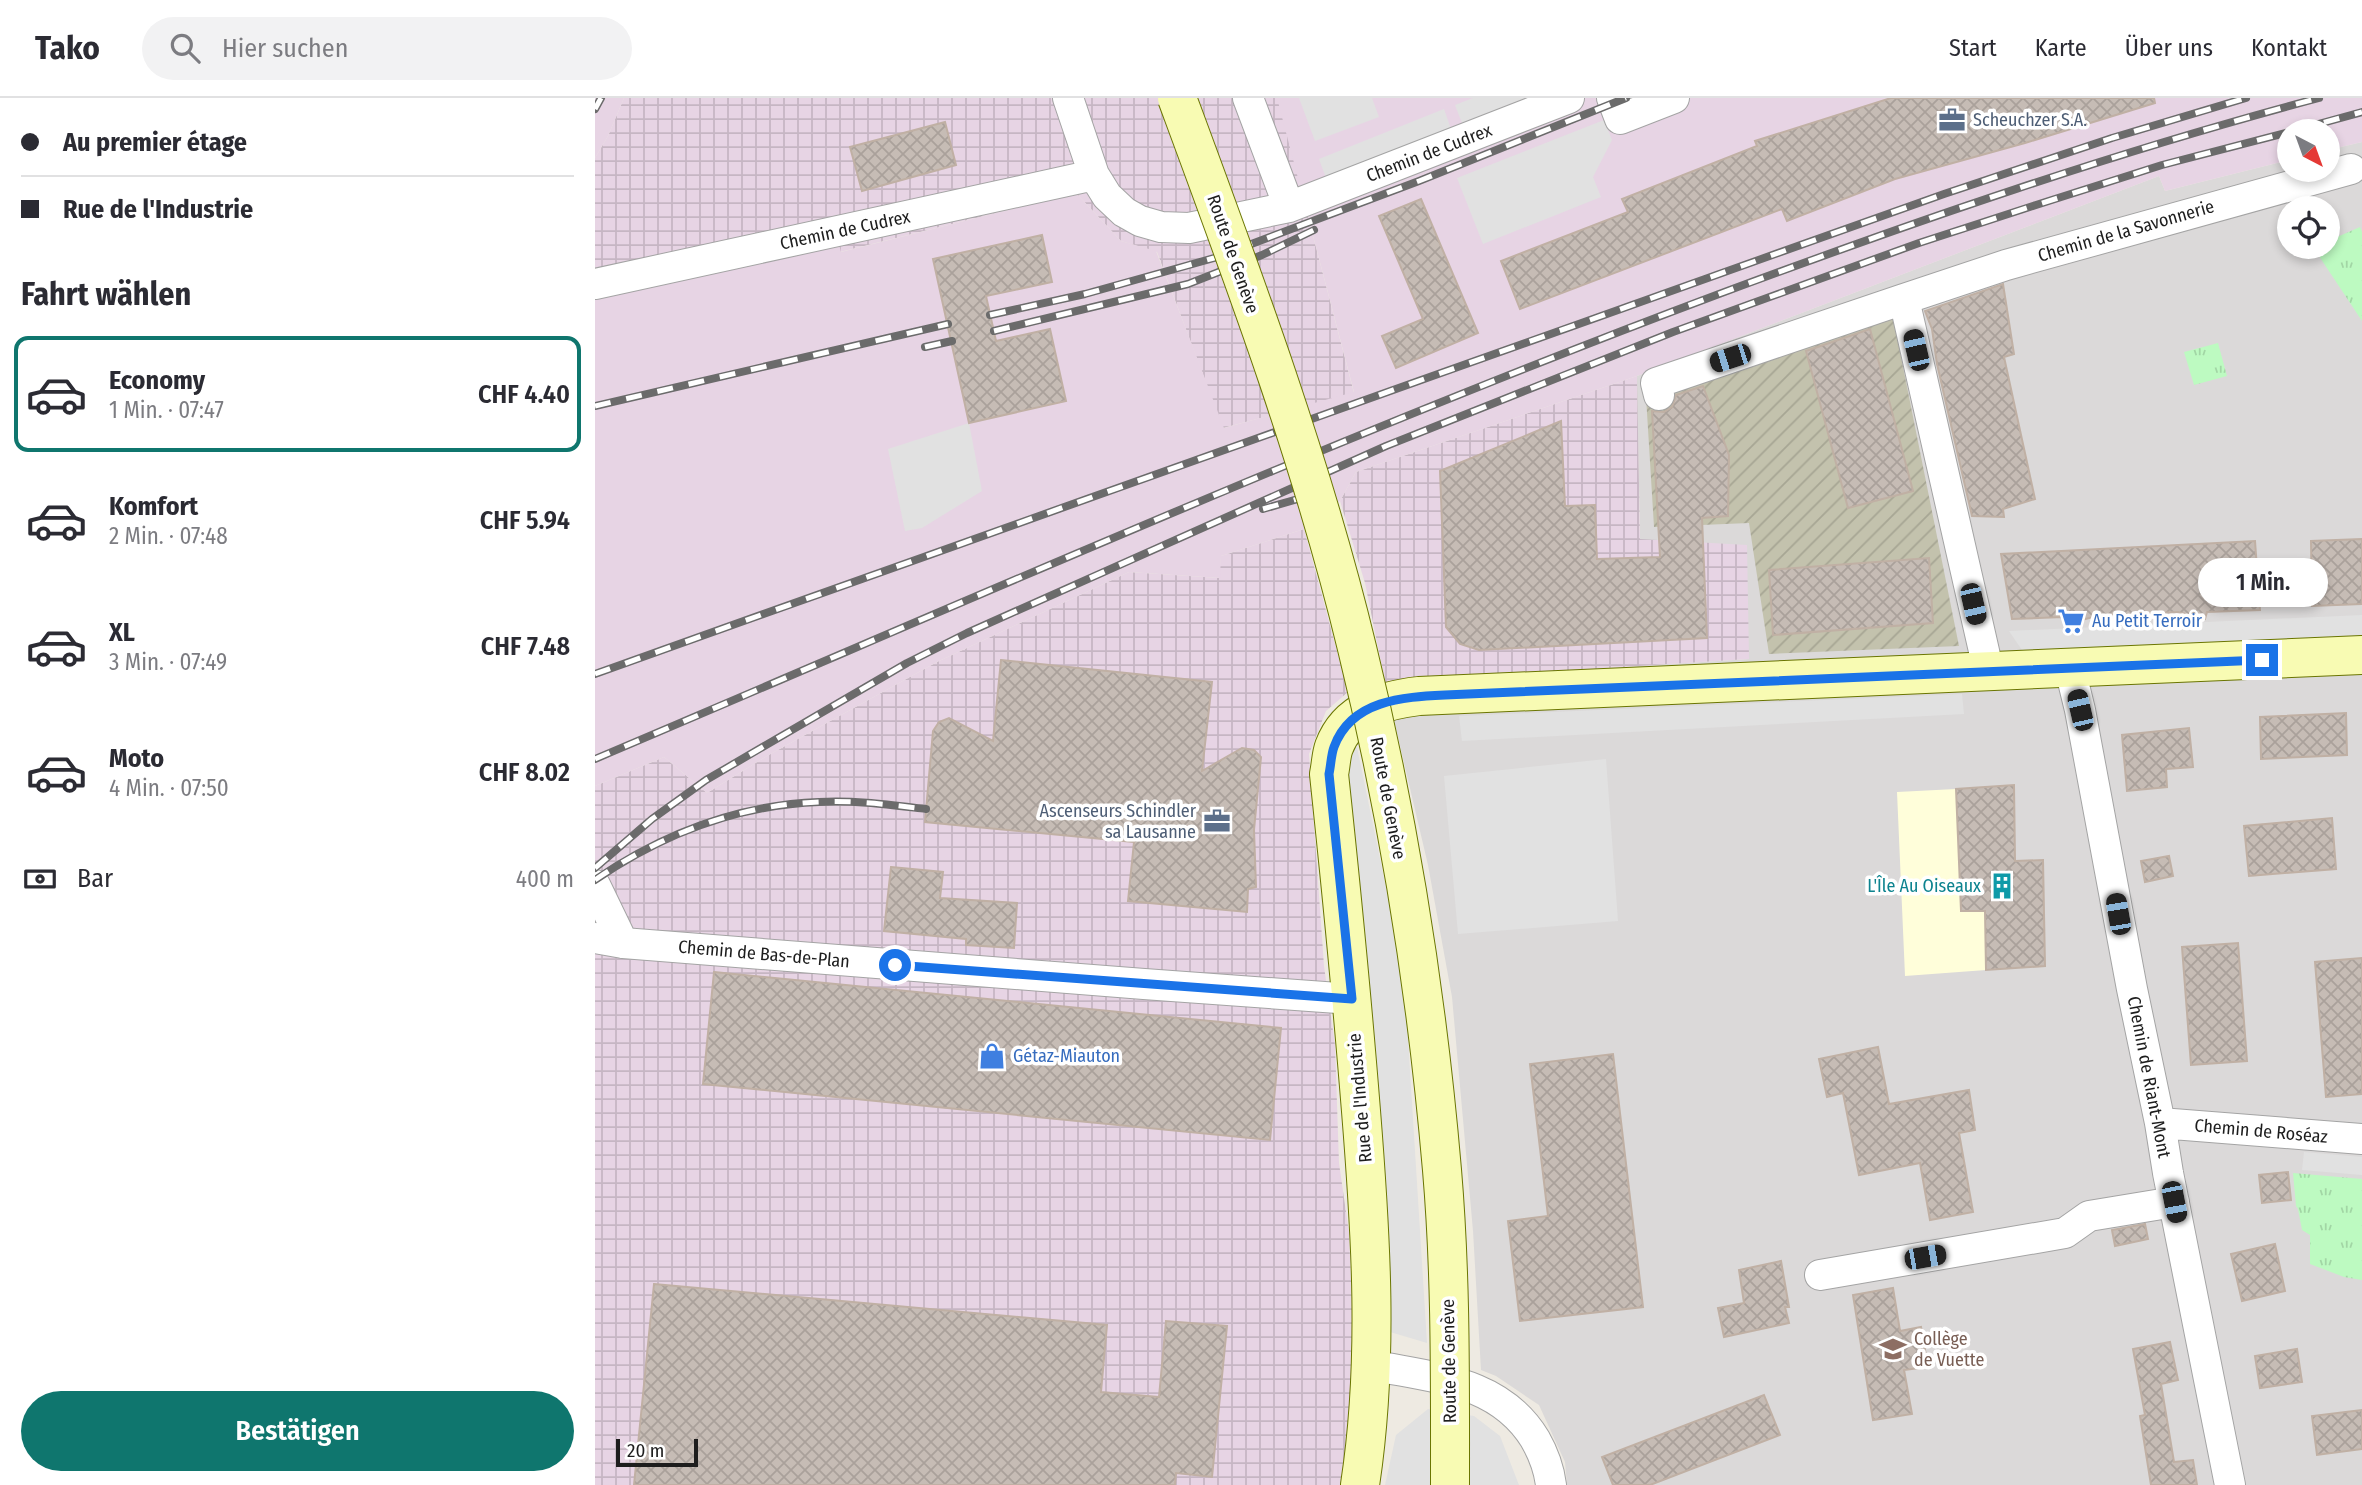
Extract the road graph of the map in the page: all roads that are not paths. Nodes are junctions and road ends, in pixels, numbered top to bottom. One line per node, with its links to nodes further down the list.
1 (1067, 98): 8 (street, Chemin de Cudrex)
2 (1177, 98): 25 (street, Route de Genève, bridge)
3 (1248, 98): 9 (street)
4 (1569, 98): 9 (street, Chemin de Cudrex)
5 (1612, 98): 6 (street)
6 (1674, 98)
7 (2351, 169): 11 (street, Chemin de la Savonnerie)
8 (1094, 174): 9 (street, Chemin de Cudrex); 10 (street, Chemin de Cudrex)
9 (1289, 207)
10 (595, 285)
11 (1904, 299): 12 (street, Chemin de la Savonnerie); 15 (street)
12 (1659, 395)
13 (2362, 655): 14 (street, Rue de l'Industrie)
14 (2070, 669): 15 (street, Rue de l'Industrie); 19 (street, Chemin de Riant-Mont)
15 (1989, 673): 18 (street, Rue de l'Industrie)
16 (595, 885): 17 (street)
17 (609, 940): 18 (street, Chemin de Bas-de-Plan)
18 (1352, 999): 23 (street, Rue de l'Industrie)
19 (2160, 1123): 20 (street, Chemin de Roséaz); 21 (street, Chemin de Riant-Mont)
20 (2362, 1139)
21 (2174, 1202): 22 (street); 27 (street, Chemin de Riant-Mont)
22 (1820, 1275)
23 (1371, 1365): 24 (street, Rue de l'Industrie); 26 (street)
24 (1360, 1485)
25 (1450, 1485)
26 (1551, 1485)
27 (2230, 1485)

